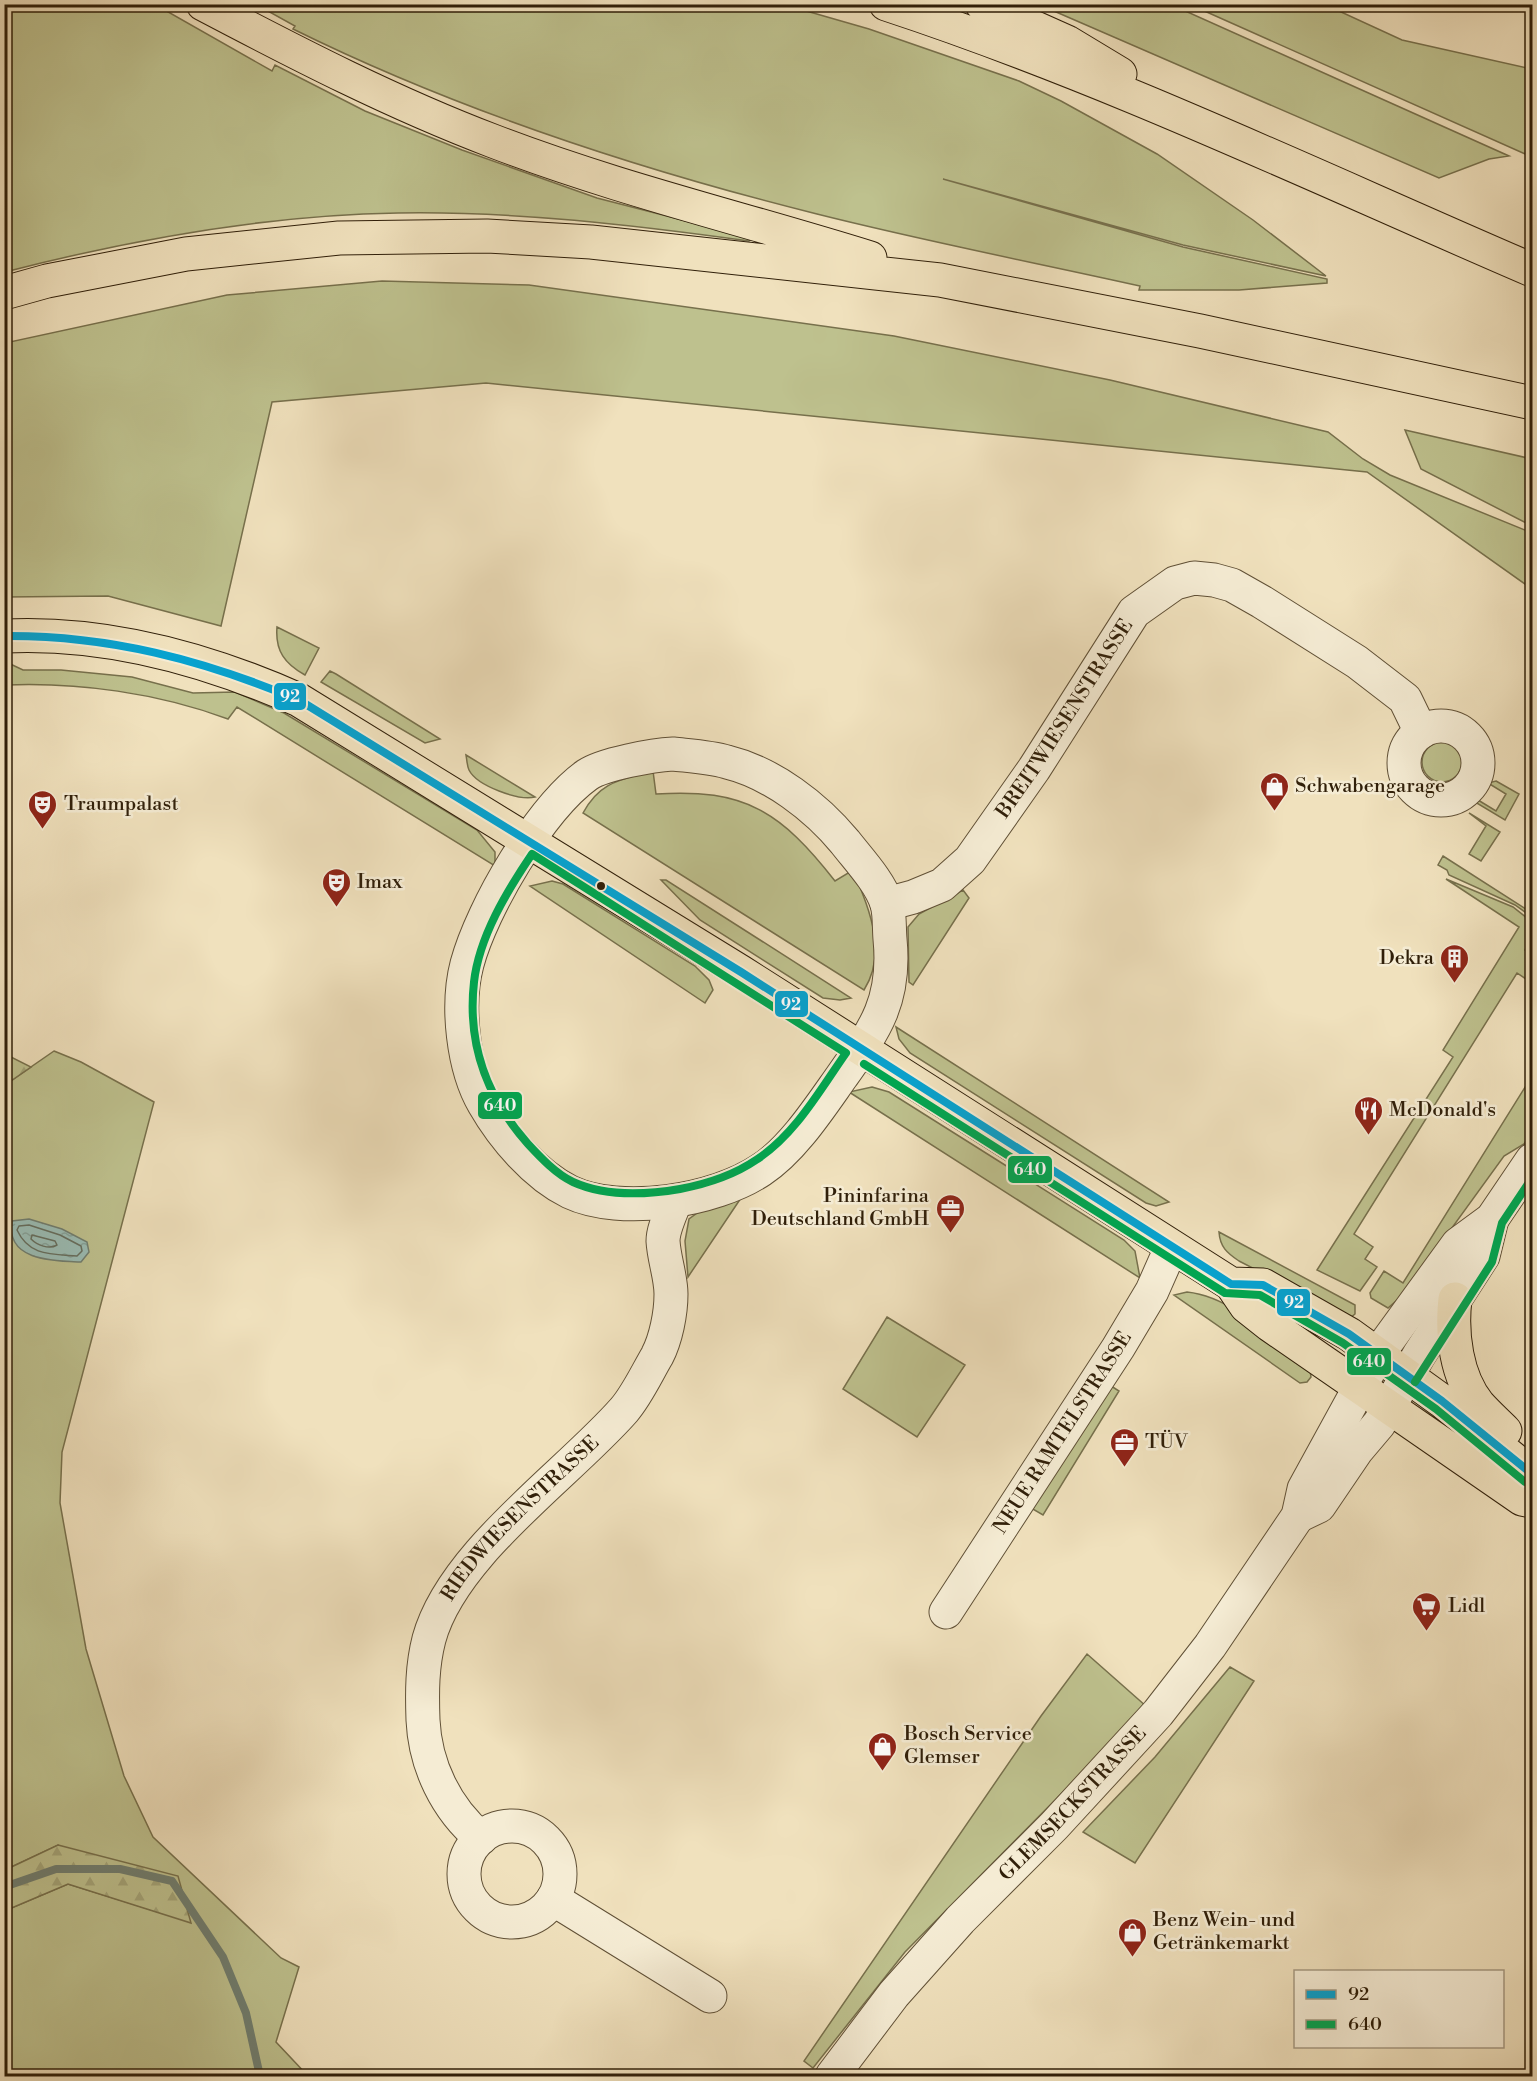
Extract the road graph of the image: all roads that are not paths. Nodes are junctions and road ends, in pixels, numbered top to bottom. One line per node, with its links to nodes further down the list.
1 (203, 4): 6 (main road)
2 (886, 4): 4 (main road)
3 (982, 4): 4 (main road)
4 (1204, 125): 5 (main road)
5 (1533, 270)
6 (940, 280): 7 (main road); 8 (main road)
7 (4, 293)
8 (1533, 403)
9 (4, 636): 11 (main road)
10 (1421, 732): 12 (street, BREITWIESENSTRASSE)
11 (529, 840): 12 (street); 13 (main road); 15 (street)
12 (886, 904): 13 (street)
13 (862, 1048): 15 (street); 17 (main road)
14 (1533, 1160): 16 (street, GLEMSECKSTRASSE)
15 (675, 1202): 28 (street, RIEDWIESENSTRASSE)
16 (1492, 1219): 19 (street, GLEMSECKSTRASSE); 20 (street, GLEMSECKSTRASSE)
17 (1171, 1248): 18 (main road); 27 (street, NEUE RAMTELSTRASSE)
18 (1231, 1284): 20 (main road); 22 (main road)
19 (1455, 1299): 21 (street, GLEMSECKSTRASSE); 24 (main road)
20 (1378, 1354): 21 (main road); 22 (street, GLEMSECKSTRASSE)
21 (1406, 1376): 23 (street, GLEMSECKSTRASSE); 24 (main road)
22 (1359, 1386): 23 (main road); 26 (street, GLEMSECKSTRASSE)
23 (1388, 1407): 25 (main road); 26 (street, GLEMSECKSTRASSE)
24 (1529, 1471)
25 (1533, 1501)
26 (1298, 1516): 31 (street, GLEMSECKSTRASSE)
27 (946, 1612)
28 (481, 1838): 29 (street); 29 (street)
29 (553, 1899): 30 (street)
30 (710, 1996)
31 (832, 2076)

